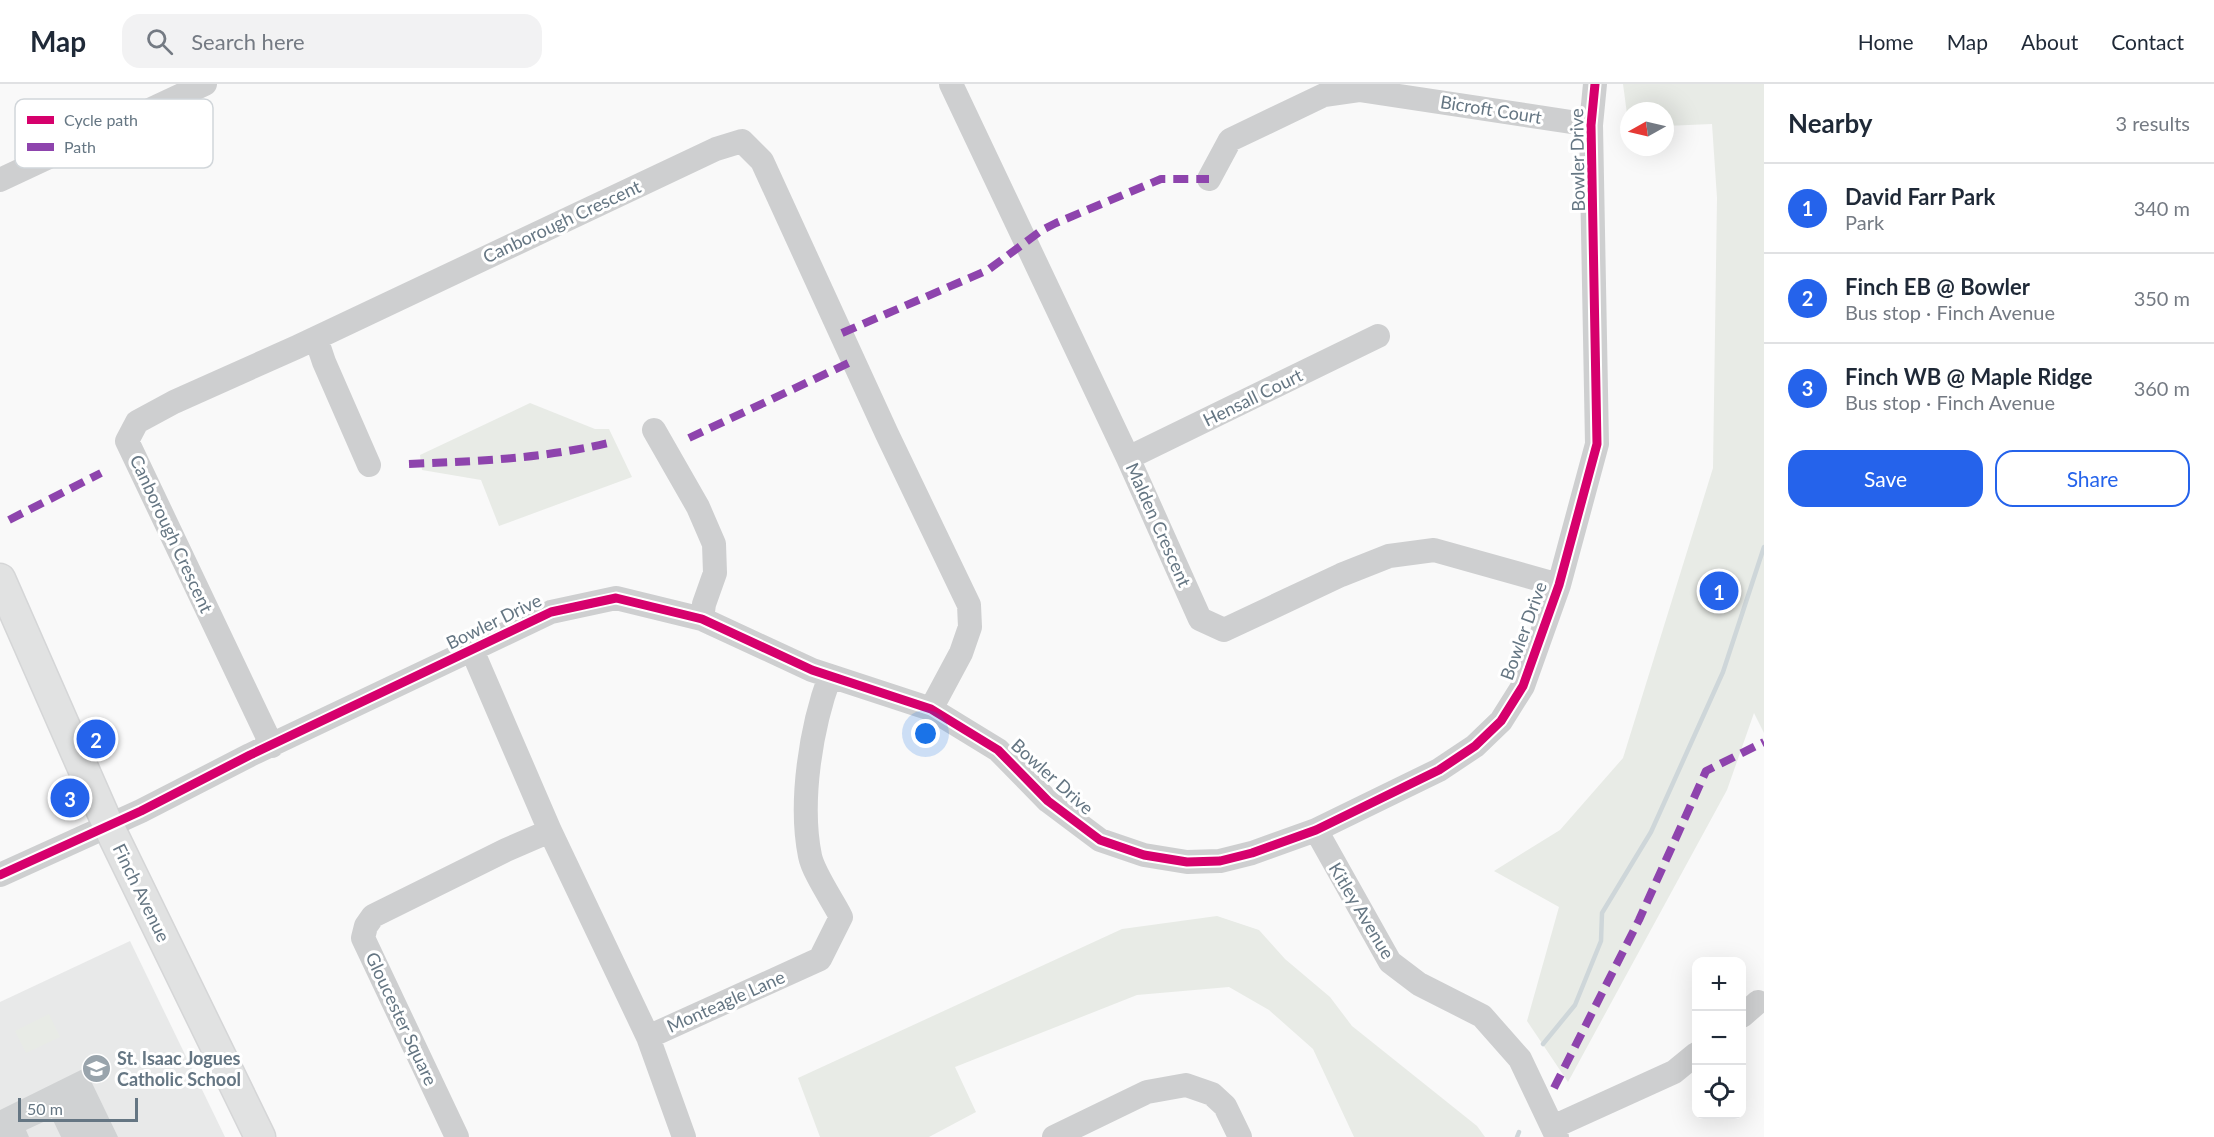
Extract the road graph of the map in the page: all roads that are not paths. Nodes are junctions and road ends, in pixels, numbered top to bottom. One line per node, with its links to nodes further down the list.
1 (205, 84): 4 (street)
2 (951, 84): 12 (street, Malden Crescent)
3 (1595, 84): 5 (street, Bowler Drive)
4 (173, 99)
5 (1592, 125): 7 (street, Bicroft Court); 15 (street, Bowler Drive)
6 (26, 168): 8 (street)
7 (1209, 179)
8 (0, 180)
9 (1378, 336): 12 (street, Hensall Court)
10 (316, 338): 13 (street); 19 (street, Canborough Crescent); 20 (street, Canborough Crescent)
11 (654, 430): 16 (street)
12 (1128, 458): 15 (street, Malden Crescent)
13 (369, 465)
14 (0, 579): 21 (main road, Finch Avenue)
15 (1559, 585): 22 (street, Bowler Drive)
16 (702, 619): 17 (street, Bowler Drive); 18 (street, Bowler Drive)
17 (472, 650): 20 (street, Bowler Drive); 23 (street, Monteagle Lane)
18 (830, 676): 19 (street, Bowler Drive); 25 (street, Monteagle Lane)
19 (932, 709): 22 (street, Bowler Drive)
20 (272, 746): 21 (street, Bowler Drive)
21 (108, 825): 24 (street, Bowler Drive); 28 (main road, Finch Avenue)
22 (1316, 830): 27 (street, Kitley Avenue)
23 (549, 831): 25 (street, Monteagle Lane); 29 (street, Gloucester Square)
24 (0, 875)
25 (648, 1036): 30 (street)
26 (1692, 1057): 27 (street)
27 (1555, 1132)
28 (260, 1137)
29 (457, 1137)
30 (684, 1137)
31 (1054, 1137): 32 (street)
32 (1240, 1137)

